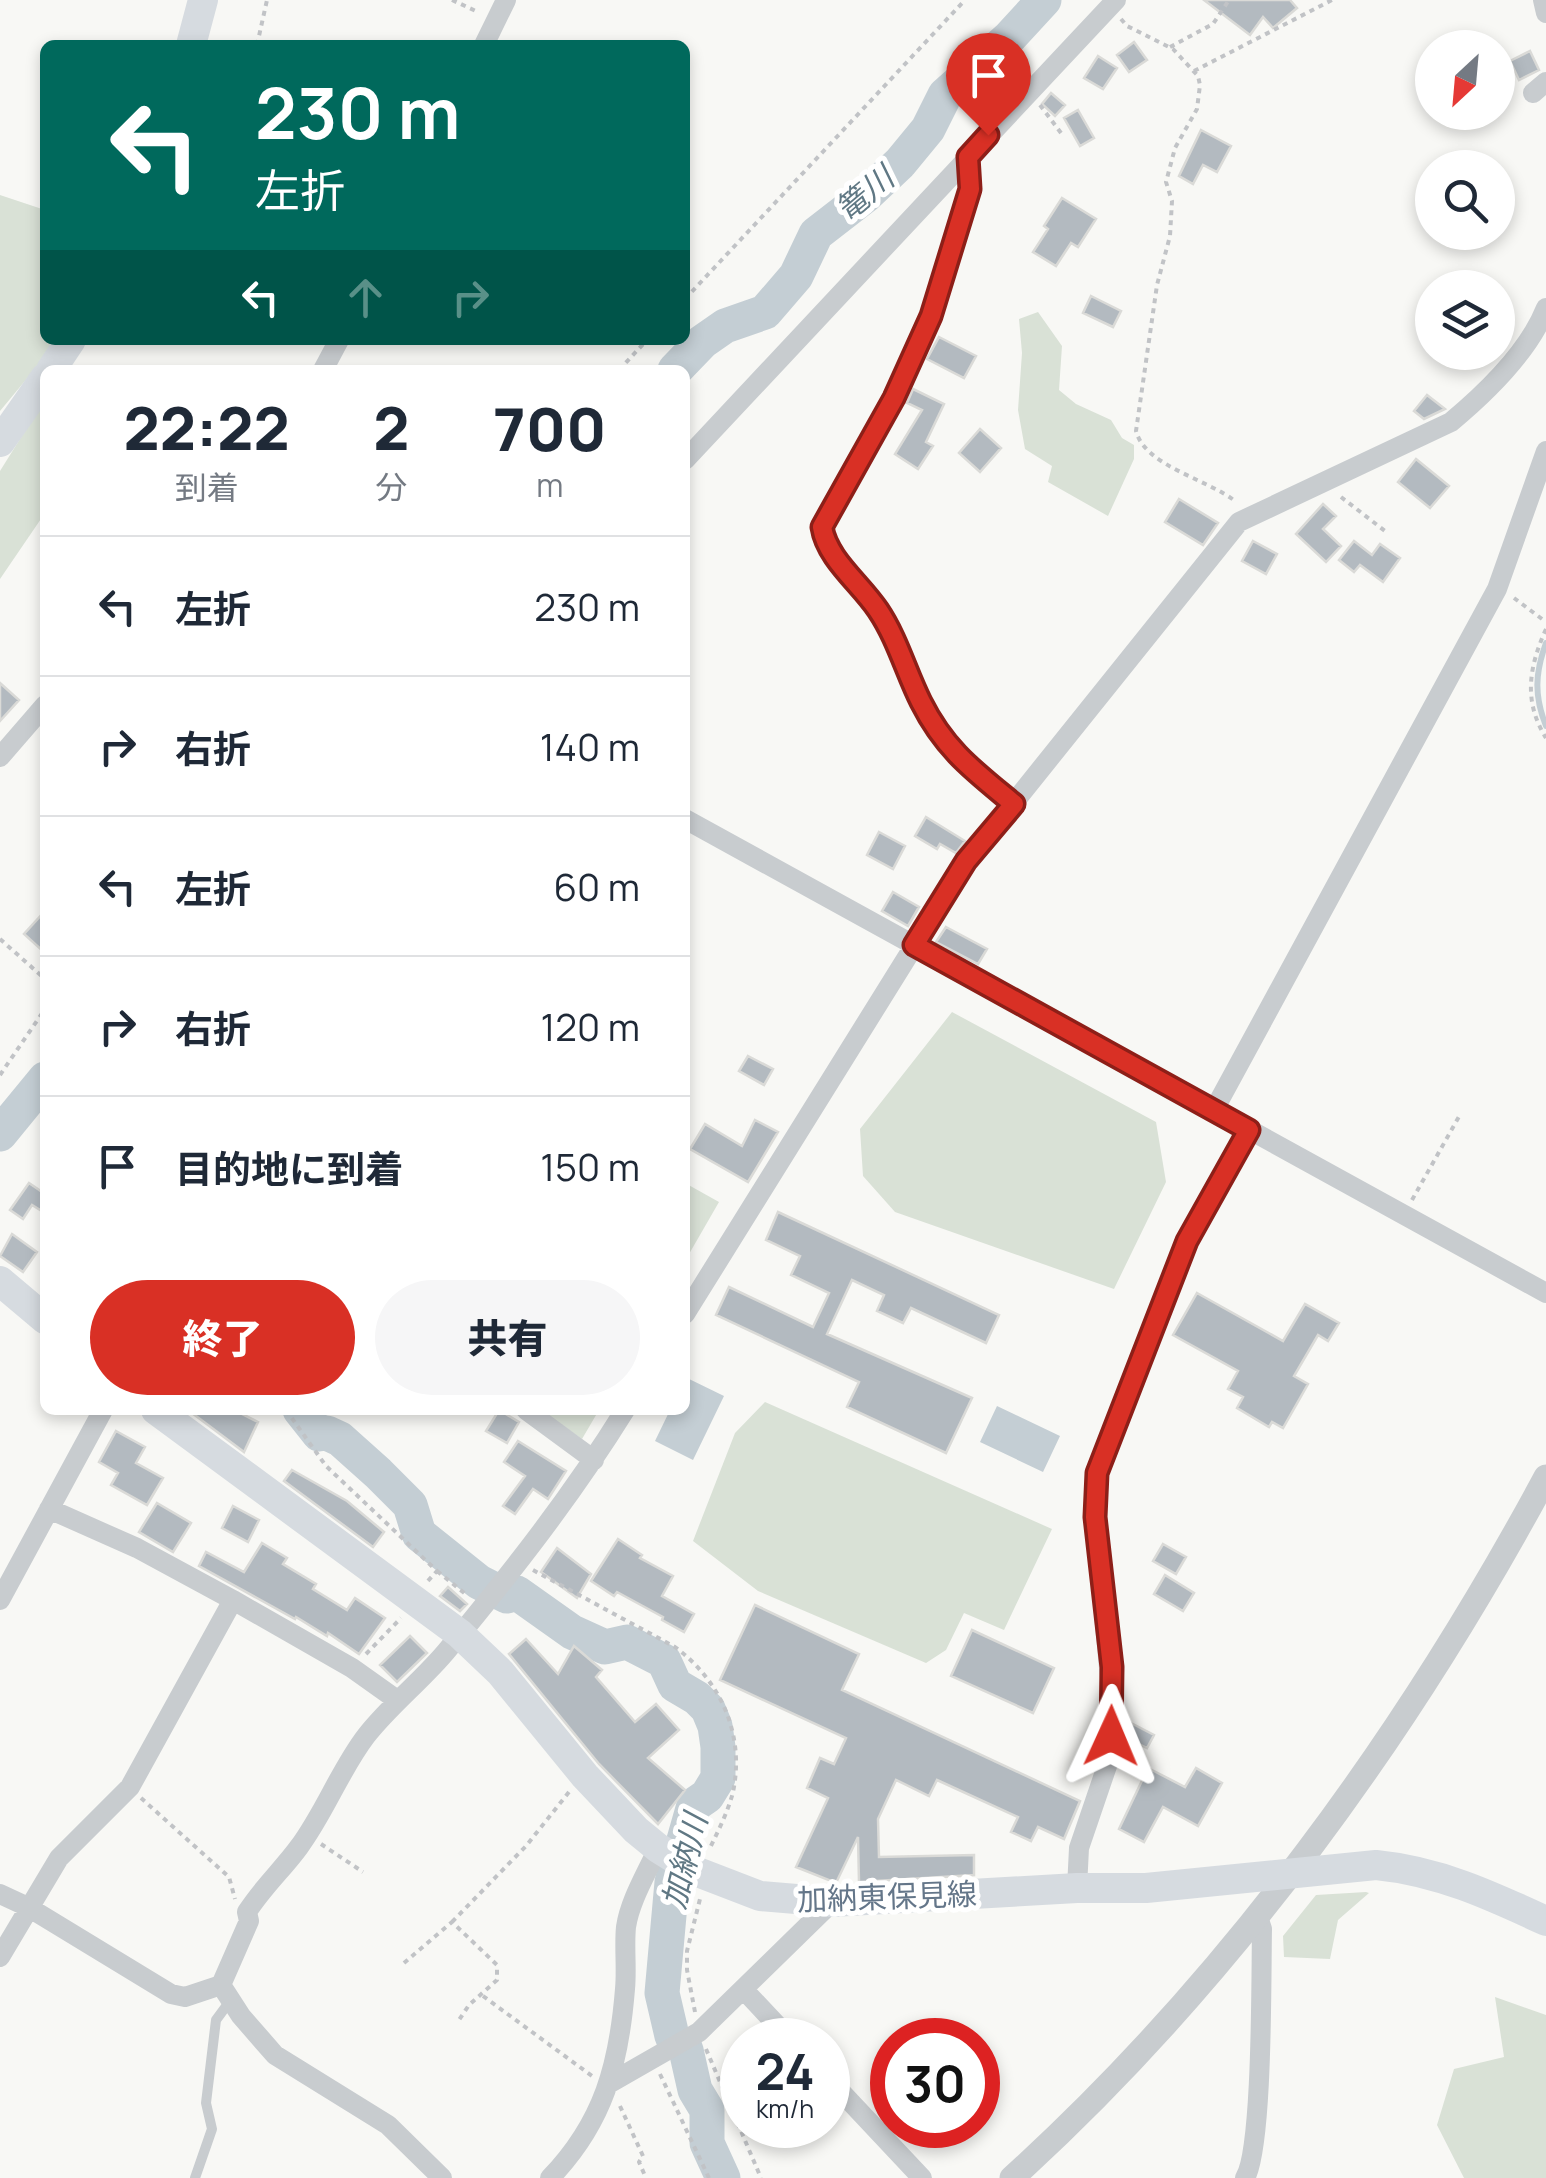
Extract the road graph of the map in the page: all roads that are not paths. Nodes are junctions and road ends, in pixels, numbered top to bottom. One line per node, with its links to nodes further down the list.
1 (203, 0): 6 (main road)
2 (506, 0): 7 (street)
3 (1543, 0): 5 (street)
4 (1117, 5): 8 (street)
5 (1546, 13)
6 (192, 40)
7 (486, 40)
8 (968, 157): 14 (street); 17 (street)
9 (1546, 308): 10 (street)
10 (1541, 340): 17 (street)
11 (40, 385): 12 (main road)
12 (0, 442)
13 (1546, 451): 20 (street)
14 (690, 455)
15 (40, 710): 16 (street)
16 (0, 757)
17 (1014, 804): 19 (street)
18 (690, 822): 19 (street)
19 (914, 945): 20 (street); 24 (street)
20 (1214, 1110): 21 (street)
21 (1249, 1130): 23 (street); 39 (street)
22 (0, 1282): 25 (main road)
23 (1546, 1293)
24 (690, 1306)
25 (40, 1316)
26 (100, 1415): 32 (street)
27 (163, 1415): 35 (main road, 加納東保見線)
28 (533, 1415): 30 (street)
29 (622, 1415): 30 (street)
30 (594, 1460): 35 (street)
31 (1546, 1477): 38 (street)
32 (49, 1509): 33 (street); 34 (street)
33 (0, 1600)
34 (233, 1600): 36 (street); 42 (street)
35 (460, 1634): 36 (street); 37 (main road, 加納東保見線)
36 (397, 1700): 47 (street)
37 (663, 1852): 41 (main road, 加納東保見線); 49 (street)
38 (1288, 1874): 39 (main road, 加納東保見線); 43 (street); 44 (main road, 加納東保見線)
39 (1077, 1888): 41 (main road, 加納東保見線)
40 (0, 1894): 42 (street)
41 (832, 1902): 46 (street)
42 (28, 1907): 45 (street); 47 (street)
43 (1257, 1914): 55 (street); 56 (street)
44 (1546, 1921)
45 (0, 1958)
46 (744, 1990): 48 (street); 49 (street)
47 (226, 1993): 51 (lane); 52 (street)
48 (770, 2018)
49 (608, 2090): 53 (street)
50 (850, 2101): 54 (street)
51 (195, 2178)
52 (442, 2178)
53 (550, 2178)
54 (922, 2178)
55 (1012, 2178)
56 (1244, 2178)

